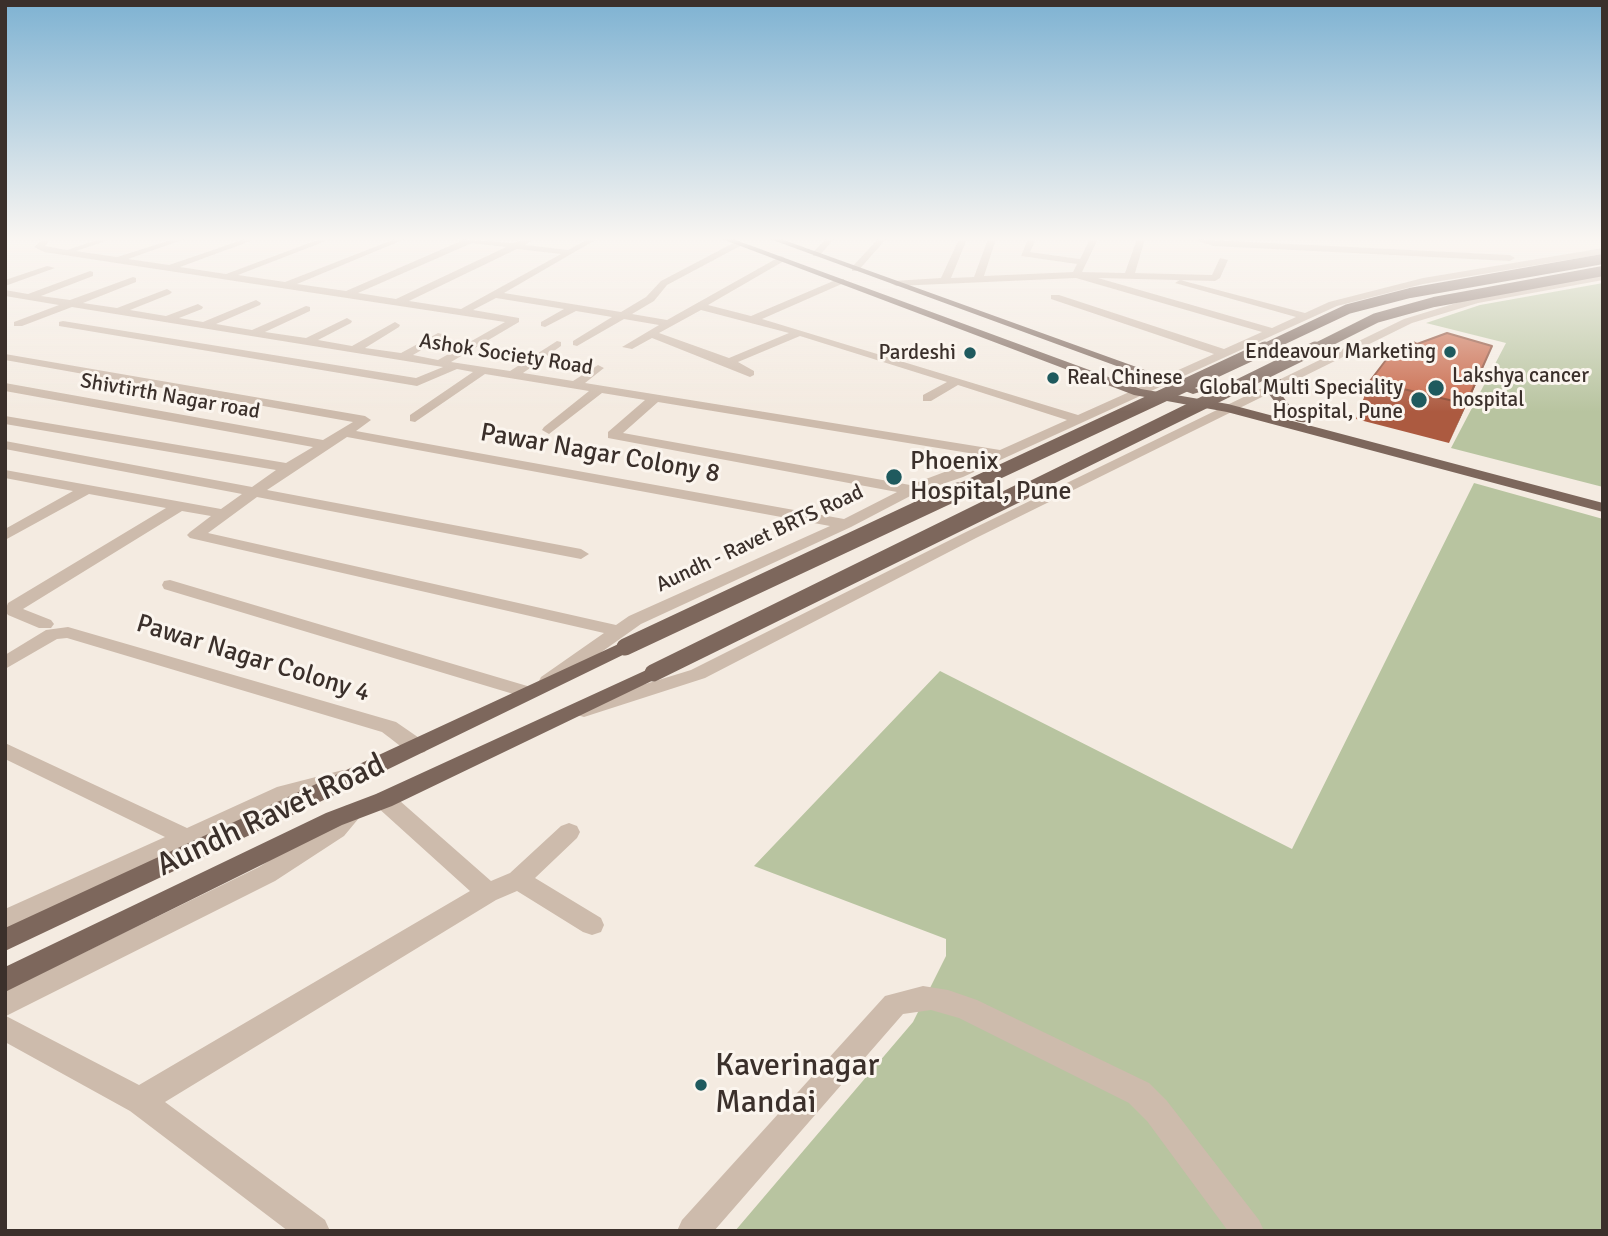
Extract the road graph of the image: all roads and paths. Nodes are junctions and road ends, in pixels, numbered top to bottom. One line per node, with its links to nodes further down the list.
1 (27, 297): 23 (street)
2 (32, 297): 24 (street, Ashok Society Road)
3 (90, 297): 24 (street)
4 (154, 297): 29 (street)
5 (350, 297): 22 (street)
6 (409, 297): 22 (street)
7 (492, 297): 30 (street)
8 (506, 297): 27 (street)
9 (652, 297): 31 (street)
10 (715, 297): 25 (street)
11 (805, 297): 34 (street)
12 (883, 297): 68 (main road)
13 (934, 297): 62 (main road)
14 (1055, 297): 52 (street)
15 (1151, 297): 42 (street)
16 (1231, 297): 32 (street)
17 (1359, 297): 32 (street, Aundh - Ravet BRTS Road)
18 (1396, 297): 96 (main road, Aundh Ravet Road, bridge)
19 (1463, 297): 99 (main road, Aundh Ravet Road, bridge)
20 (1501, 297): 64 (street)
21 (256, 303): 40 (street)
22 (396, 303): 30 (street)
23 (5, 304)
24 (70, 304): 29 (street, Ashok Society Road); 37 (street)
25 (699, 306): 34 (street); 36 (street)
26 (198, 307): 33 (street)
27 (576, 307): 31 (street); 39 (street)
28 (306, 309): 44 (street)
29 (116, 311): 33 (street, Ashok Society Road)
30 (463, 312): 56 (street)
31 (622, 315): 36 (street); 48 (street)
32 (1304, 316): 42 (street, Aundh - Ravet BRTS Road)
33 (167, 319): 40 (street, Ashok Society Road)
34 (751, 320): 43 (street)
35 (347, 321): 47 (street)
36 (667, 323): 45 (street)
37 (18, 324)
38 (63, 324): 57 (street)
39 (545, 324)
40 (202, 326): 44 (street, Ashok Society Road)
41 (395, 326): 51 (street)
42 (1271, 331): 52 (street, Aundh - Ravet BRTS Road)
43 (799, 332): 55 (street); 63 (street)
44 (252, 334): 47 (street, Ashok Society Road)
45 (650, 334): 50 (street); 55 (street)
46 (438, 336): 54 (street)
47 (305, 343): 51 (street, Ashok Society Road)
48 (577, 343)
49 (557, 344): 61 (street)
50 (628, 347)
51 (353, 350): 54 (street, Ashok Society Road)
52 (1224, 353): 62 (street, Aundh - Ravet BRTS Road)
53 (5, 357): 77 (street)
54 (401, 358): 56 (street, Ashok Society Road)
55 (729, 362): 60 (street)
56 (439, 364): 57 (street, Ashok Society Road)
57 (453, 366): 59 (street, Ashok Society Road)
58 (598, 368): 65 (street)
59 (482, 371): 61 (street, Ashok Society Road); 72 (street)
60 (750, 373)
61 (512, 376): 65 (street, Ashok Society Road)
62 (1165, 380): 68 (street, Aundh - Ravet BRTS Road); 71 (main road)
63 (957, 382): 70 (street); 73 (street)
64 (1280, 383): 71 (street); 74 (main road)
65 (573, 386): 67 (street, Ashok Society Road)
66 (5, 387): 79 (street, Shivtirth Nagar road)
67 (598, 390): 69 (street, Ashok Society Road); 76 (street)
68 (1138, 392): 71 (main road); 73 (street, Aundh - Ravet BRTS Road)
69 (655, 398): 80 (street, Ashok Society Road); 84 (street)
70 (927, 398)
71 (1234, 405): 74 (main road); 85 (main road); 99 (street)
72 (415, 418)
73 (1078, 419): 80 (street, Aundh - Ravet BRTS Road)
74 (1301, 419): 85 (main road)
75 (5, 421): 81 (street)
76 (549, 430)
77 (345, 433): 79 (street); 91 (street, Pawar Nagar Colony 8)
78 (5, 445): 86 (street)
79 (327, 445): 81 (street)
80 (1002, 453): 84 (street, Aundh - Ravet BRTS Road)
81 (288, 468): 86 (street)
82 (5, 474): 83 (street)
83 (87, 489): 88 (street); 92 (street)
84 (911, 490): 91 (street, Aundh - Ravet BRTS Road)
85 (1555, 490): 87 (main road); 89 (main road)
86 (255, 492): 90 (street); 93 (street)
87 (1603, 498)
88 (180, 506): 90 (street); 95 (street)
89 (1603, 508)
90 (225, 513): 96 (street)
91 (846, 524): 96 (street, Aundh - Ravet BRTS Road)
92 (5, 535)
93 (581, 554)
94 (170, 585): 98 (street)
95 (46, 624)
96 (622, 639): 98 (main road, Aundh Ravet Road)
97 (5, 663): 100 (street, Pawar Nagar Colony 4)
98 (534, 690): 100 (main road, Aundh Ravet Road)
99 (566, 716): 103 (main road, Aundh Ravet Road)
100 (418, 747): 102 (main road, Aundh Ravet Road)
101 (5, 750): 106 (street)
102 (359, 775): 106 (street); 111 (main road, Aundh Ravet Road)
103 (384, 800): 104 (main road, Aundh Ravet Road); 108 (street)
104 (353, 812): 112 (main road, Aundh Ravet Road); 113 (street)
105 (569, 832): 107 (street)
106 (185, 837): 109 (street)
107 (518, 880): 108 (street); 110 (street)
108 (488, 893): 115 (street)
109 (5, 920)
110 (592, 925)
111 (5, 940)
112 (5, 980)
113 (5, 1004)
114 (5, 1028): 115 (street)
115 (140, 1101): 116 (street)
116 (314, 1231)
117 (693, 1231): 118 (street)
118 (1248, 1231)

